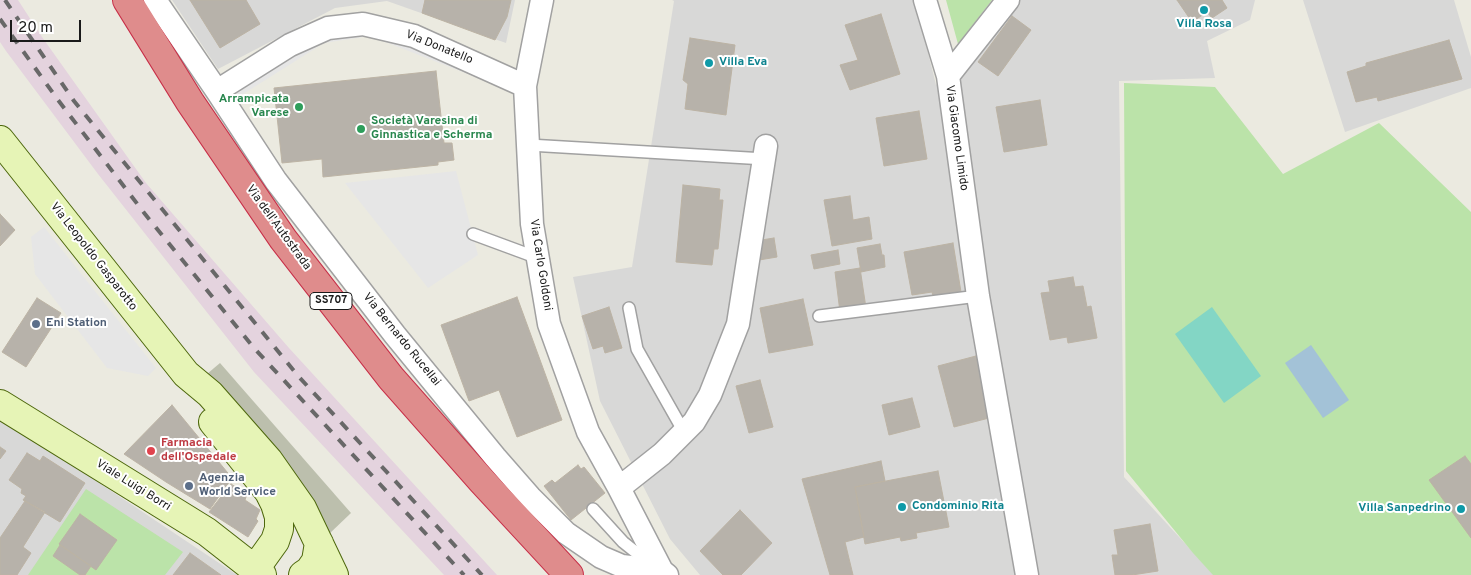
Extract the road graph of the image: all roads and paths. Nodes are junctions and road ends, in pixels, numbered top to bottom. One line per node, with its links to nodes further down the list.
1 (127, 0): 27 (highway, Via dell'Autostrada / SS707)
2 (155, 0): 8 (street, Via Bernardo Rucellai)
3 (542, 0): 7 (street, Via Carlo Goldoni)
4 (926, 0): 6 (street)
5 (1008, 0): 6 (street, Via Giacomo Limido)
6 (948, 76): 14 (street, Via Giacomo Limido)
7 (525, 86): 8 (street, Via Donatello); 10 (street, Via Carlo Goldoni)
8 (217, 91): 24 (street, Via Bernardo Rucellai)
9 (0, 140): 17 (street, Via Leopoldo Gasparotto)
10 (529, 145): 11 (lane); 13 (street, Via Carlo Goldoni)
11 (765, 152): 19 (street)
12 (473, 234): 13 (lane)
13 (538, 258): 20 (street, Via Carlo Goldoni)
14 (978, 296): 16 (lane); 28 (street, Via Giacomo Limido)
15 (629, 308): 19 (lane)
16 (819, 316)
17 (186, 374): 22 (street, Via Leopoldo Gasparotto); 23 (street, Via Leopoldo Gasparotto)
18 (0, 404): 23 (street, Viale Luigi Borri)
19 (684, 432): 20 (street)
20 (619, 488): 24 (street, Via Carlo Goldoni)
21 (593, 509): 24 (lane)
22 (319, 543): 25 (street); 26 (street, Via Leopoldo Gasparotto)
23 (258, 572)
24 (663, 572)
25 (303, 575)
26 (334, 575)
27 (569, 575)
28 (1027, 575)

